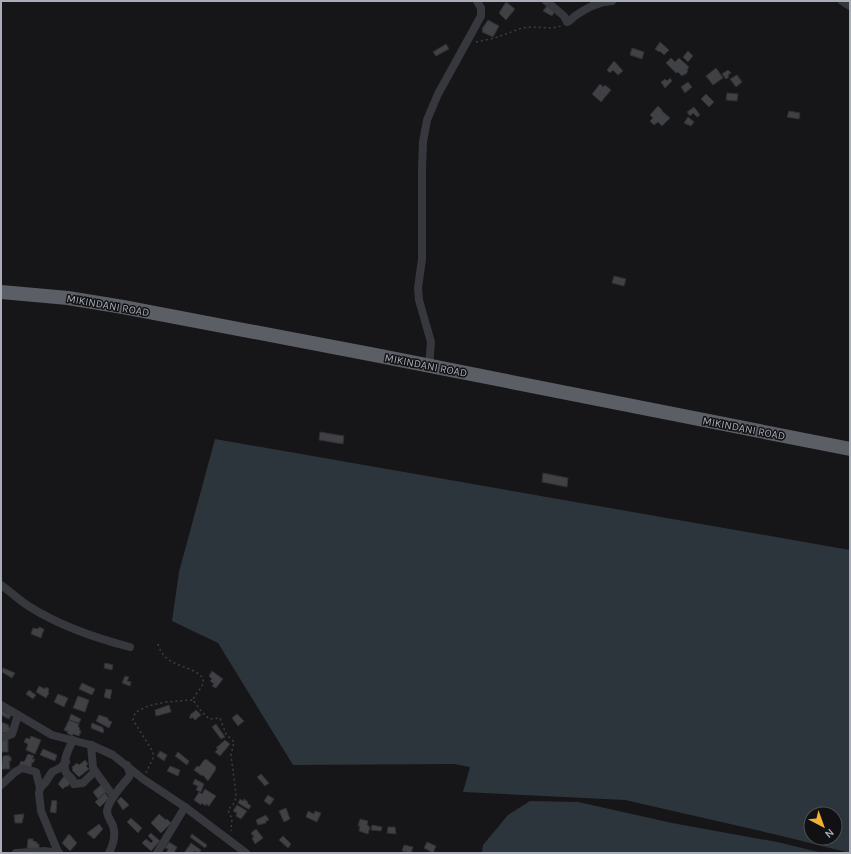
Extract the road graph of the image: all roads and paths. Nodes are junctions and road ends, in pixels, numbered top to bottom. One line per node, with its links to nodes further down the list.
1 (478, 1): 7 (street)
2 (546, 1): 6 (street)
3 (612, 1): 6 (street)
4 (842, 1): 5 (street)
5 (850, 6)
6 (567, 22): 7 (path)
7 (466, 44): 9 (street)
8 (1, 292): 9 (highway, MIKINDANI ROAD)
9 (429, 366): 10 (highway, MIKINDANI ROAD)
10 (850, 448)
11 (1, 585): 13 (street)
12 (158, 644): 14 (path)
13 (130, 647)
14 (193, 700): 23 (path); 28 (path)
15 (1, 705): 16 (street)
16 (18, 715): 17 (street); 18 (street)
17 (1, 738)
18 (73, 740): 19 (street); 20 (street)
19 (91, 745): 21 (street); 22 (street)
20 (66, 762): 22 (street); 25 (street)
21 (127, 765): 23 (street); 31 (street)
22 (95, 771): 26 (street)
23 (143, 779): 27 (street)
24 (1, 785): 25 (street)
25 (40, 788): 30 (street)
26 (111, 793)
27 (185, 807): 28 (street); 32 (street)
28 (229, 841): 33 (street)
29 (16, 853): 30 (street)
30 (58, 853)
31 (109, 853)
32 (156, 853)
33 (246, 853)

